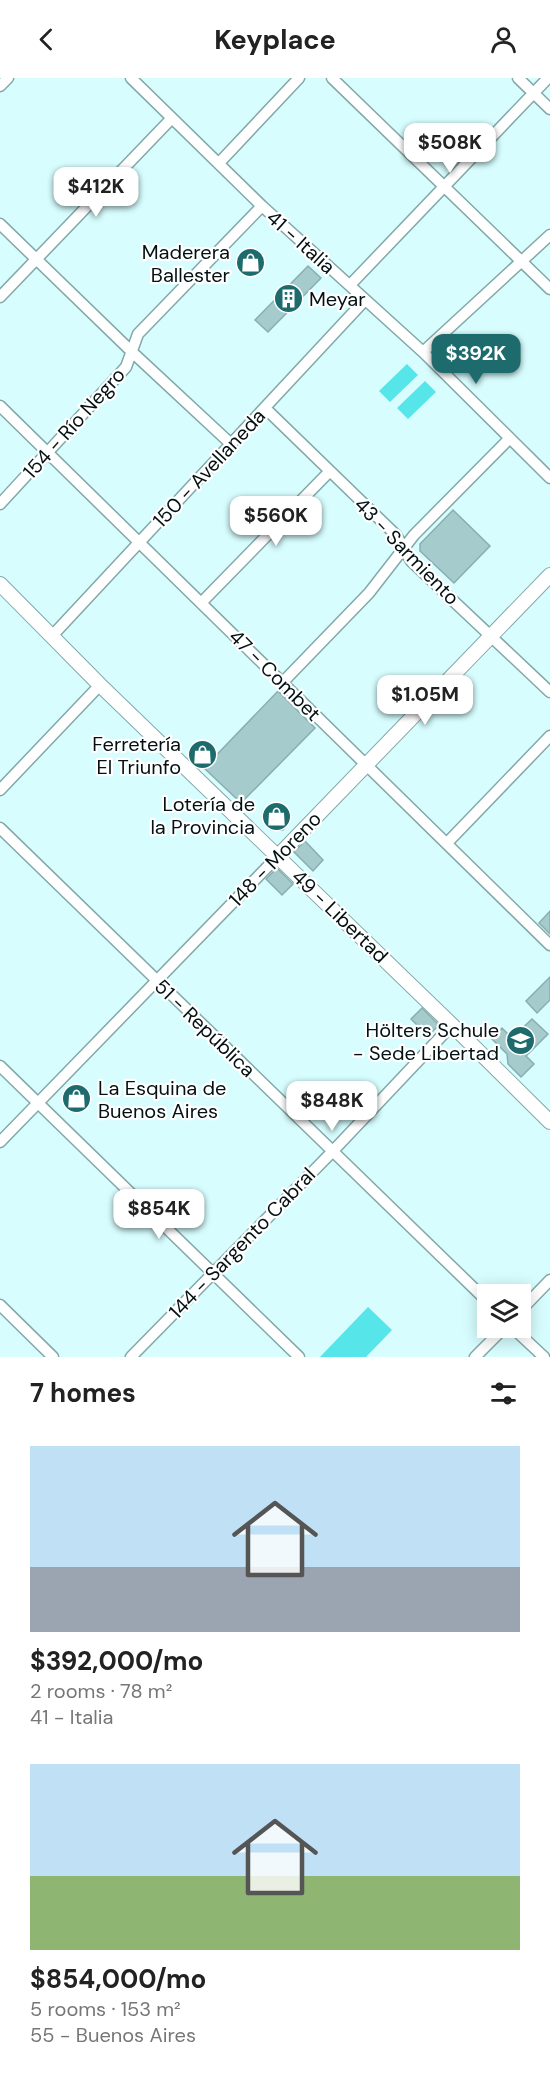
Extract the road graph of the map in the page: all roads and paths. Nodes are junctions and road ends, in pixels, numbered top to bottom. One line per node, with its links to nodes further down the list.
1 (8, 78): 7 (street)
2 (131, 78): 10 (street, 41 - Italia)
3 (299, 78): 11 (street)
4 (332, 78): 12 (street)
5 (518, 78): 8 (street)
6 (548, 78): 8 (street)
7 (0, 86)
8 (534, 93): 9 (street); 12 (street)
9 (550, 109)
10 (172, 118): 11 (street, 41 - Italia); 16 (street)
11 (219, 163): 13 (street, 41 - Italia)
12 (444, 188): 17 (street); 18 (street)
13 (261, 206): 18 (street, 41 - Italia); 22 (street, 154 - Río Negro)
14 (0, 224): 16 (street)
15 (550, 235): 17 (street)
16 (36, 260): 20 (street); 22 (street)
17 (522, 261): 19 (street); 23 (street)
18 (350, 285): 21 (street, 41 - Italia)
19 (550, 289)
20 (0, 297)
21 (365, 300): 23 (street, 41 - Italia); 25 (street, 150 - Avellaneda)
22 (131, 351): 27 (street); 28 (street, 154 - Río Negro)
23 (423, 352): 26 (street, 41 - Italia)
24 (0, 406): 28 (street, 47 - Combet)
25 (265, 408): 27 (street, 150 - Avellaneda); 29 (street, 43 - Sarmiento)
26 (509, 439): 30 (street, 41 - Italia); 33 (street)
27 (231, 444): 32 (street, 150 - Avellaneda)
28 (47, 453): 31 (street, 154 - Río Negro); 32 (street, 47 - Combet)
29 (329, 472): 33 (street, 43 - Sarmiento); 36 (street)
30 (550, 478)
31 (0, 504)
32 (140, 543): 36 (street, 47 - Combet); 37 (street, 150 - Avellaneda)
33 (404, 548): 38 (street, 43 - Sarmiento); 39 (street)
34 (550, 575): 38 (street, 148 - Moreno)
35 (0, 584): 37 (street, 49 - Libertad)
36 (202, 602): 39 (street, 47 - Combet)
37 (52, 636): 40 (street, 49 - Libertad)
38 (490, 636): 41 (street, 43 - Sarmiento); 43 (street, 148 - Moreno)
39 (282, 683): 43 (street, 47 - Combet)
40 (100, 684): 44 (street); 47 (street, 49 - Libertad)
41 (550, 692)
42 (550, 736): 46 (street)
43 (366, 765): 46 (street, 47 - Combet); 47 (street, 148 - Moreno)
44 (0, 790)
45 (0, 828): 49 (street, 51 - República)
46 (447, 843): 48 (street, 47 - Combet)
47 (278, 856): 49 (street, 148 - Moreno); 50 (street, 49 - Libertad)
48 (550, 945)
49 (157, 981): 52 (street, 148 - Moreno); 55 (street, 51 - República)
50 (452, 1025): 53 (street, 49 - Libertad); 55 (street, 144 - Sargento Cabral)
51 (0, 1066): 52 (street)
52 (38, 1103): 54 (street, 148 - Moreno); 56 (street)
53 (550, 1122)
54 (0, 1142)
55 (332, 1152): 56 (street, 144 - Sargento Cabral); 58 (street, 51 - República)
56 (213, 1273): 64 (street, 144 - Sargento Cabral); 65 (street)
57 (550, 1280): 59 (street)
58 (477, 1291)
59 (531, 1300)
60 (0, 1305): 63 (street)
61 (494, 1338): 66 (street)
62 (524, 1338): 67 (street)
63 (53, 1357)
64 (131, 1357)
65 (299, 1357)
66 (475, 1357)
67 (544, 1357)

